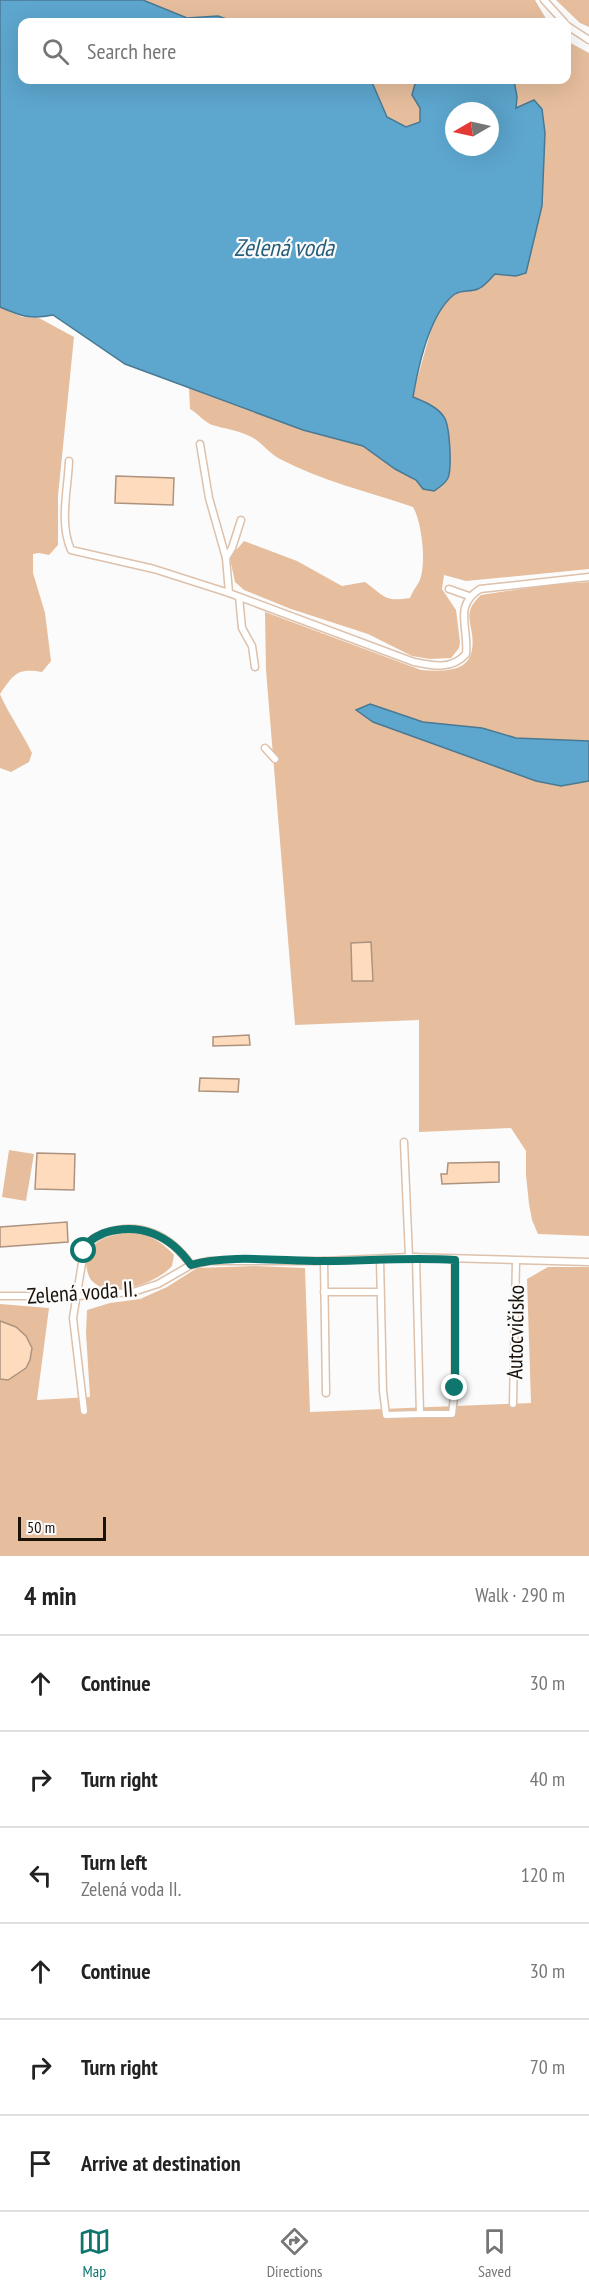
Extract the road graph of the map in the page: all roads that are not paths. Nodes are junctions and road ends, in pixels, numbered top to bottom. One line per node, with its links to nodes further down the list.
1 (544, 0): 2 (lane)
2 (560, 18)
3 (571, 28): 4 (lane)
4 (589, 40)
5 (200, 444): 8 (lane)
6 (69, 461): 11 (lane)
7 (242, 520): 8 (lane)
8 (226, 558): 11 (lane)
9 (589, 577): 12 (lane)
10 (449, 589): 12 (lane)
11 (229, 593): 13 (lane)
12 (469, 596): 13 (lane)
13 (239, 597): 14 (lane)
14 (255, 668)
15 (266, 748): 16 (lane)
16 (275, 759)
17 (404, 1143): 18 (lane)
18 (413, 1257): 19 (lane, Zelená voda II.); 20 (lane, Zelená voda II.); 32 (lane)
19 (380, 1259): 21 (lane, Zelená voda II.); 26 (lane)
20 (455, 1260): 22 (lane, Zelená voda II.); 32 (lane)
21 (324, 1261): 24 (lane, Zelená voda II.); 25 (lane)
22 (516, 1261): 23 (lane, Zelená voda II.); 30 (lane, Autocvičisko)
23 (589, 1262)
24 (191, 1265): 28 (lane, Zelená voda II.); 28 (lane)
25 (324, 1292): 26 (lane); 29 (lane)
26 (380, 1292): 32 (lane)
27 (0, 1296): 28 (lane, Zelená voda II.)
28 (77, 1296): 31 (lane)
29 (326, 1394)
30 (513, 1404)
31 (84, 1412)
32 (420, 1414)

